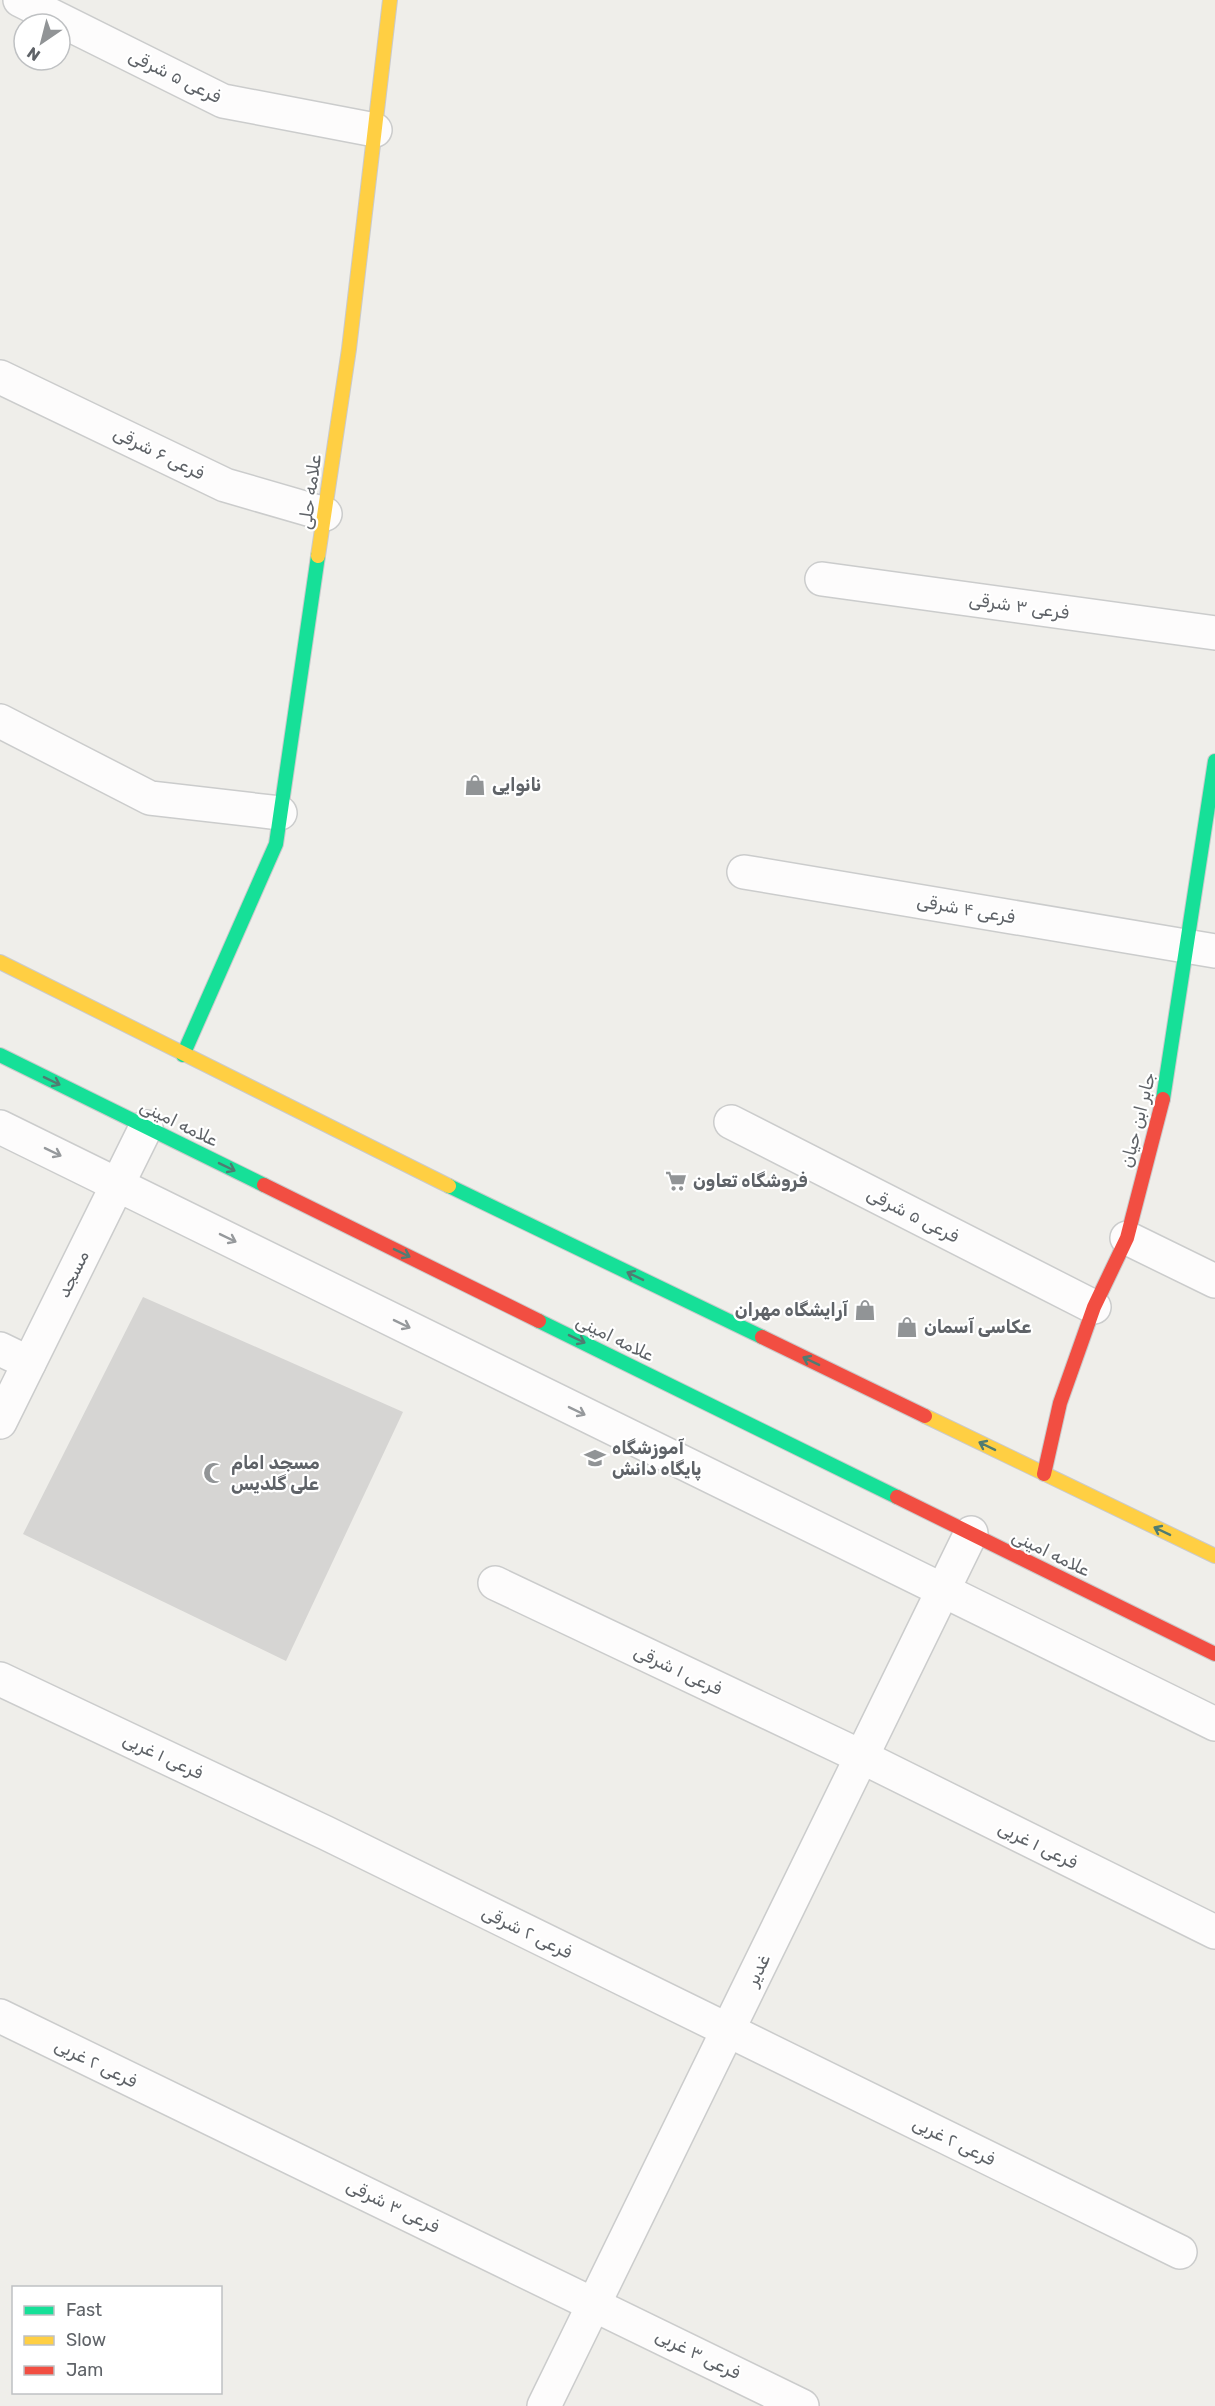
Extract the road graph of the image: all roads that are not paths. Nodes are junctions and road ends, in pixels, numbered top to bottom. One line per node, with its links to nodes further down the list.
1 (20, 0): 3 (street, فرعی ۵ شرقی)
2 (390, 0): 3 (main road, علامه حلی)
3 (375, 130): 5 (main road, علامه حلی)
4 (0, 376): 5 (street, فرعی ۶ شرقی)
5 (325, 514): 10 (main road, علامه حلی)
6 (822, 579): 7 (street, فرعی ۳ شرقی)
7 (1215, 633)
8 (0, 721): 10 (street)
9 (1215, 761): 12 (main road, جابر ابن حیان)
10 (280, 813): 15 (main road, علامه حلی)
11 (744, 872): 12 (street, فرعی ۴ شرقی)
12 (1201, 949): 20 (main road, جابر ابن حیان)
13 (0, 962): 15 (main road)
14 (0, 1055): 18 (main road, علامه امینی, one-way to 18)
15 (183, 1055): 26 (main road, one-way to 15)
16 (732, 1122): 22 (street, فرعی ۵ شرقی)
17 (0, 1127): 19 (street, one-way to 19)
18 (146, 1127): 19 (street, مسجد); 27 (main road, علامه امینی, one-way to 27)
19 (117, 1184): 24 (street, مسجد); 30 (street, one-way to 30)
20 (1127, 1238): 21 (street); 22 (main road, جابر ابن حیان)
21 (1215, 1281)
22 (1094, 1307): 26 (main road, جابر ابن حیان)
23 (0, 1348): 24 (street)
24 (29, 1363): 25 (street, مسجد)
25 (0, 1422)
26 (1044, 1474): 28 (main road, one-way to 26)
27 (971, 1533): 30 (street, غدیر); 31 (main road, علامه امینی)
28 (1215, 1556)
29 (495, 1583): 34 (street, فرعی ۱ شرقی)
30 (944, 1591): 33 (street); 34 (street, غدیر)
31 (1215, 1654)
32 (0, 1679): 35 (street, فرعی ۱ غربی)
33 (1215, 1724)
34 (862, 1757): 36 (street, فرعی ۱ غربی); 38 (street, غدیر)
35 (326, 1833): 38 (street, فرعی ۲ شرقی)
36 (1215, 1932)
37 (0, 2016): 39 (street, فرعی ۲ غربی)
38 (729, 2030): 40 (street, فرعی ۲ غربی); 41 (street, غدیر)
39 (192, 2109): 41 (street, فرعی ۳ شرقی)
40 (1180, 2252)
41 (595, 2303): 42 (street, غدیر); 43 (street, فرعی ۳ غربی)
42 (544, 2406)
43 (802, 2406)

